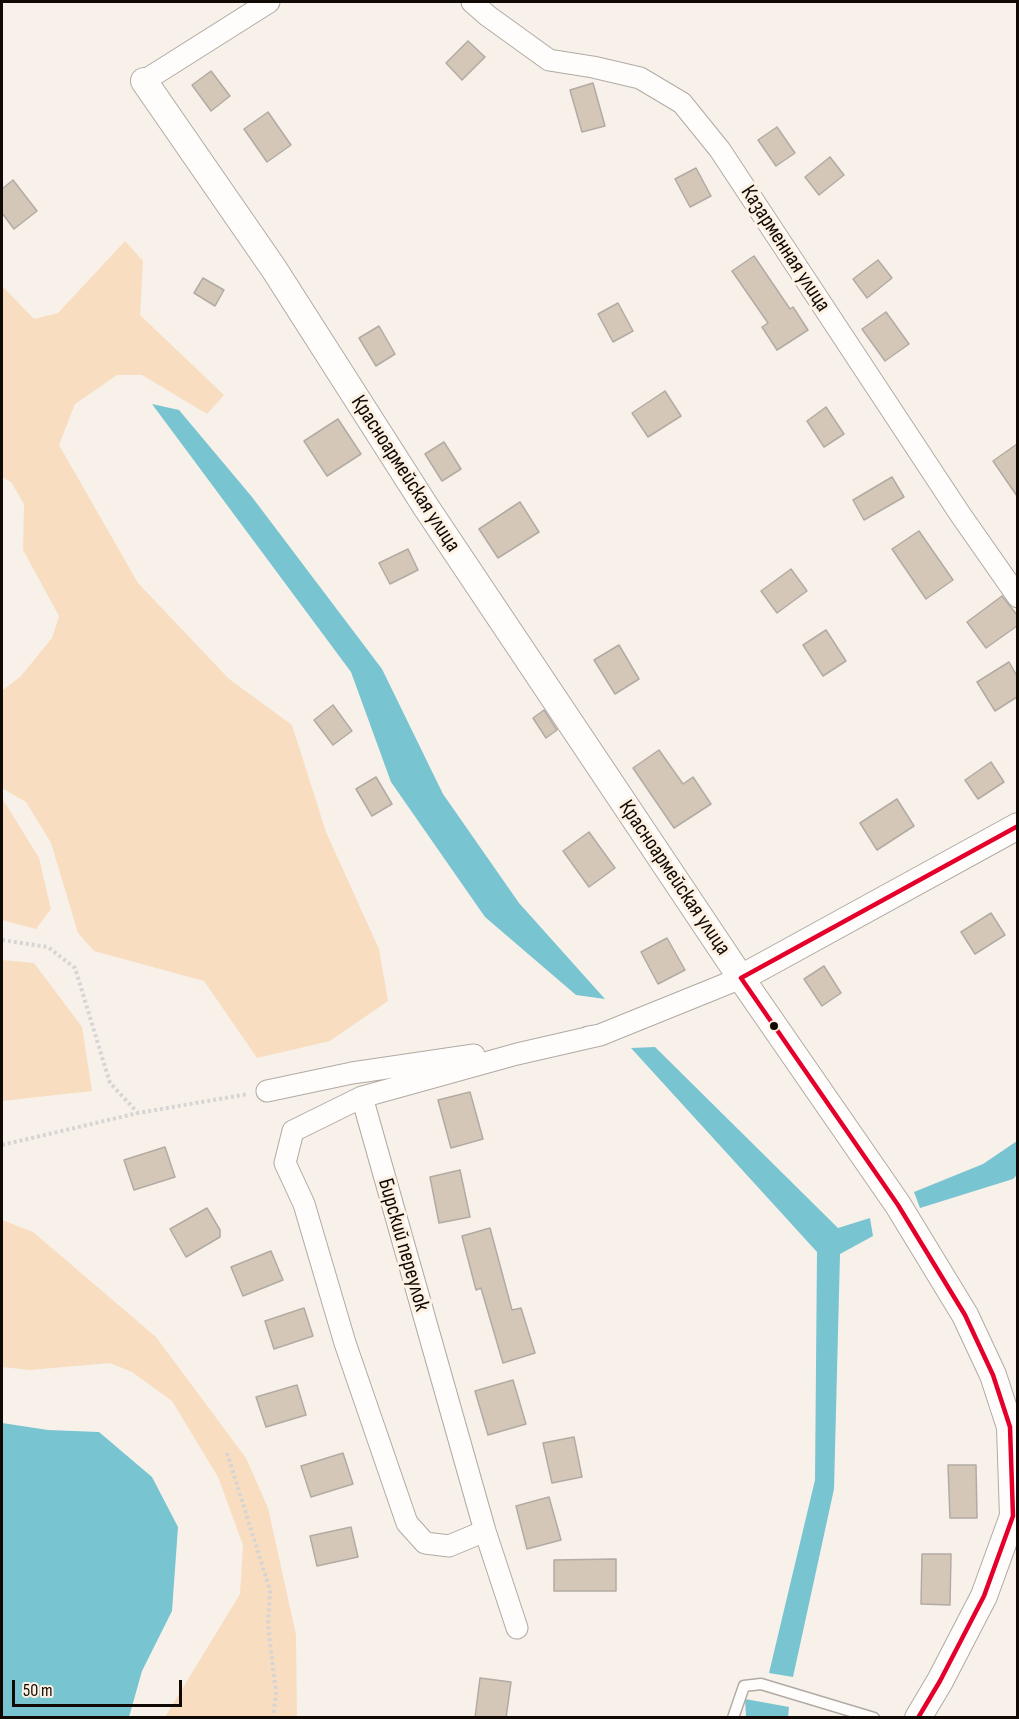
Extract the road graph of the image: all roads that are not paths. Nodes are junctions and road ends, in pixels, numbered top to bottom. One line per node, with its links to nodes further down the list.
1 (269, 2): 3 (street)
2 (472, 2): 4 (street, Казарменная улица)
3 (144, 81): 6 (street, Красноармейская улица)
4 (1017, 597)
5 (1017, 826): 6 (street)
6 (741, 978): 7 (street); 10 (street, Красноармейская улица)
7 (600, 1035): 8 (street); 9 (street)
8 (267, 1091)
9 (362, 1097): 11 (street, Бирский переулок); 11 (street)
10 (1015, 1516): 15 (street, Красноармейская улица)
11 (485, 1531): 12 (street, Бирский переулок)
12 (517, 1628)
13 (733, 1718): 14 (lane)
14 (874, 1718)
15 (918, 1718)

